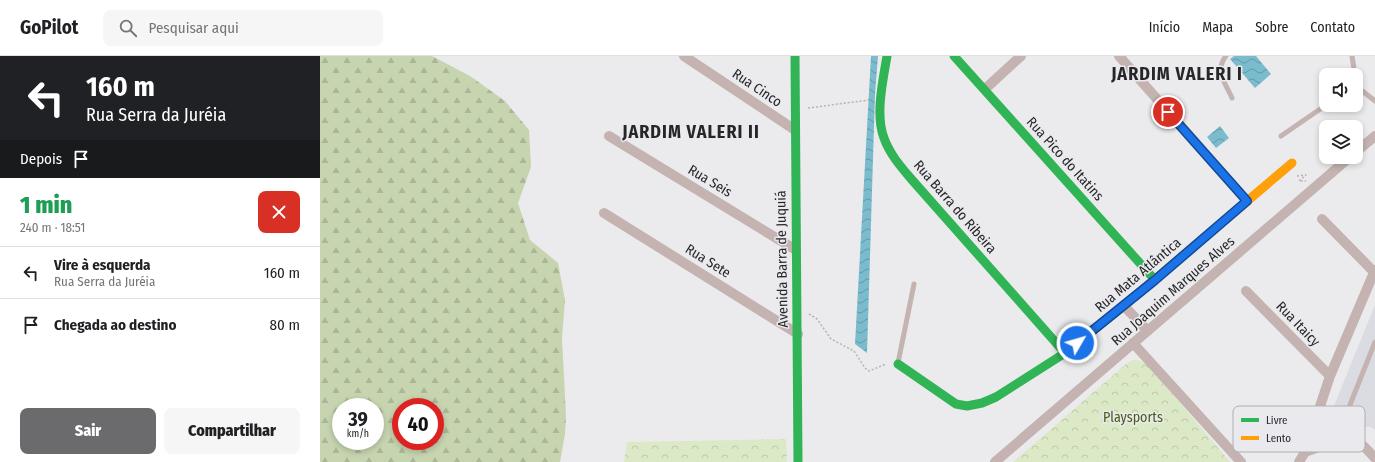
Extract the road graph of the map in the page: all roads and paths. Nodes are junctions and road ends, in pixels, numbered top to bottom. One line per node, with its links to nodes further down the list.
1 (684, 56): 17 (street, Rua Cinco)
2 (795, 56): 15 (street, Avenida Barra de Juquiá)
3 (887, 56): 40 (street, Rua Barra do Ribeira)
4 (954, 56): 10 (street, Rua Pico do Itatins)
5 (1021, 56): 10 (street)
6 (1119, 56): 26 (street)
7 (1226, 56): 12 (lane)
8 (1352, 56): 9 (lane)
9 (1354, 68)
10 (985, 89): 31 (street, Rua Pico do Itatins)
11 (1363, 92): 14 (lane)
12 (1232, 98)
13 (860, 101): 15 (path)
14 (1375, 101)
15 (796, 109): 17 (street, Avenida Barra de Juquiá)
16 (1319, 110): 19 (lane)
17 (795, 130): 29 (street, Avenida Barra de Juquiá)
18 (609, 136): 29 (street, Rua Seis)
19 (1281, 136)
20 (1375, 136): 21 (street)
21 (1363, 146)
22 (1292, 163): 26 (street, Rua Mata Atlântica)
23 (1342, 164): 25 (street, Rua Joaquim Marques Alves)
24 (1290, 176): 25 (path)
25 (1324, 179): 36 (street, Rua Joaquim Marques Alves)
26 (1247, 201): 31 (street, Rua Mata Atlântica)
27 (604, 212): 37 (street, Rua Sete)
28 (1322, 219): 30 (street)
29 (796, 250): 35 (street, Avenida Barra de Juquiá)
30 (1375, 271): 42 (street)
31 (1155, 280): 34 (street, Rua Mata Atlântica)
32 (914, 284): 41 (lane)
33 (1246, 291): 42 (street, Rua Itaicy)
34 (1124, 306): 36 (street); 40 (street, Rua Mata Atlântica)
35 (797, 311): 37 (street, Avenida Barra de Juquiá); 41 (path)
36 (1148, 331): 39 (street, Rua Joaquim Marques Alves)
37 (798, 334): 48 (street, Avenida Barra de Juquiá)
38 (1375, 342): 44 (lane)
39 (1133, 343): 49 (street, Rua Joaquim Marques Alves); 50 (street)
40 (1065, 352): 41 (street, Rua Mata Atlântica)
41 (898, 364)
42 (1330, 376): 43 (street)
43 (1320, 406)
44 (1350, 406)
45 (1365, 449): 47 (street)
46 (1305, 452): 51 (street)
47 (1375, 458)
48 (798, 462)
49 (995, 462)
50 (1241, 462)
51 (1299, 462)

